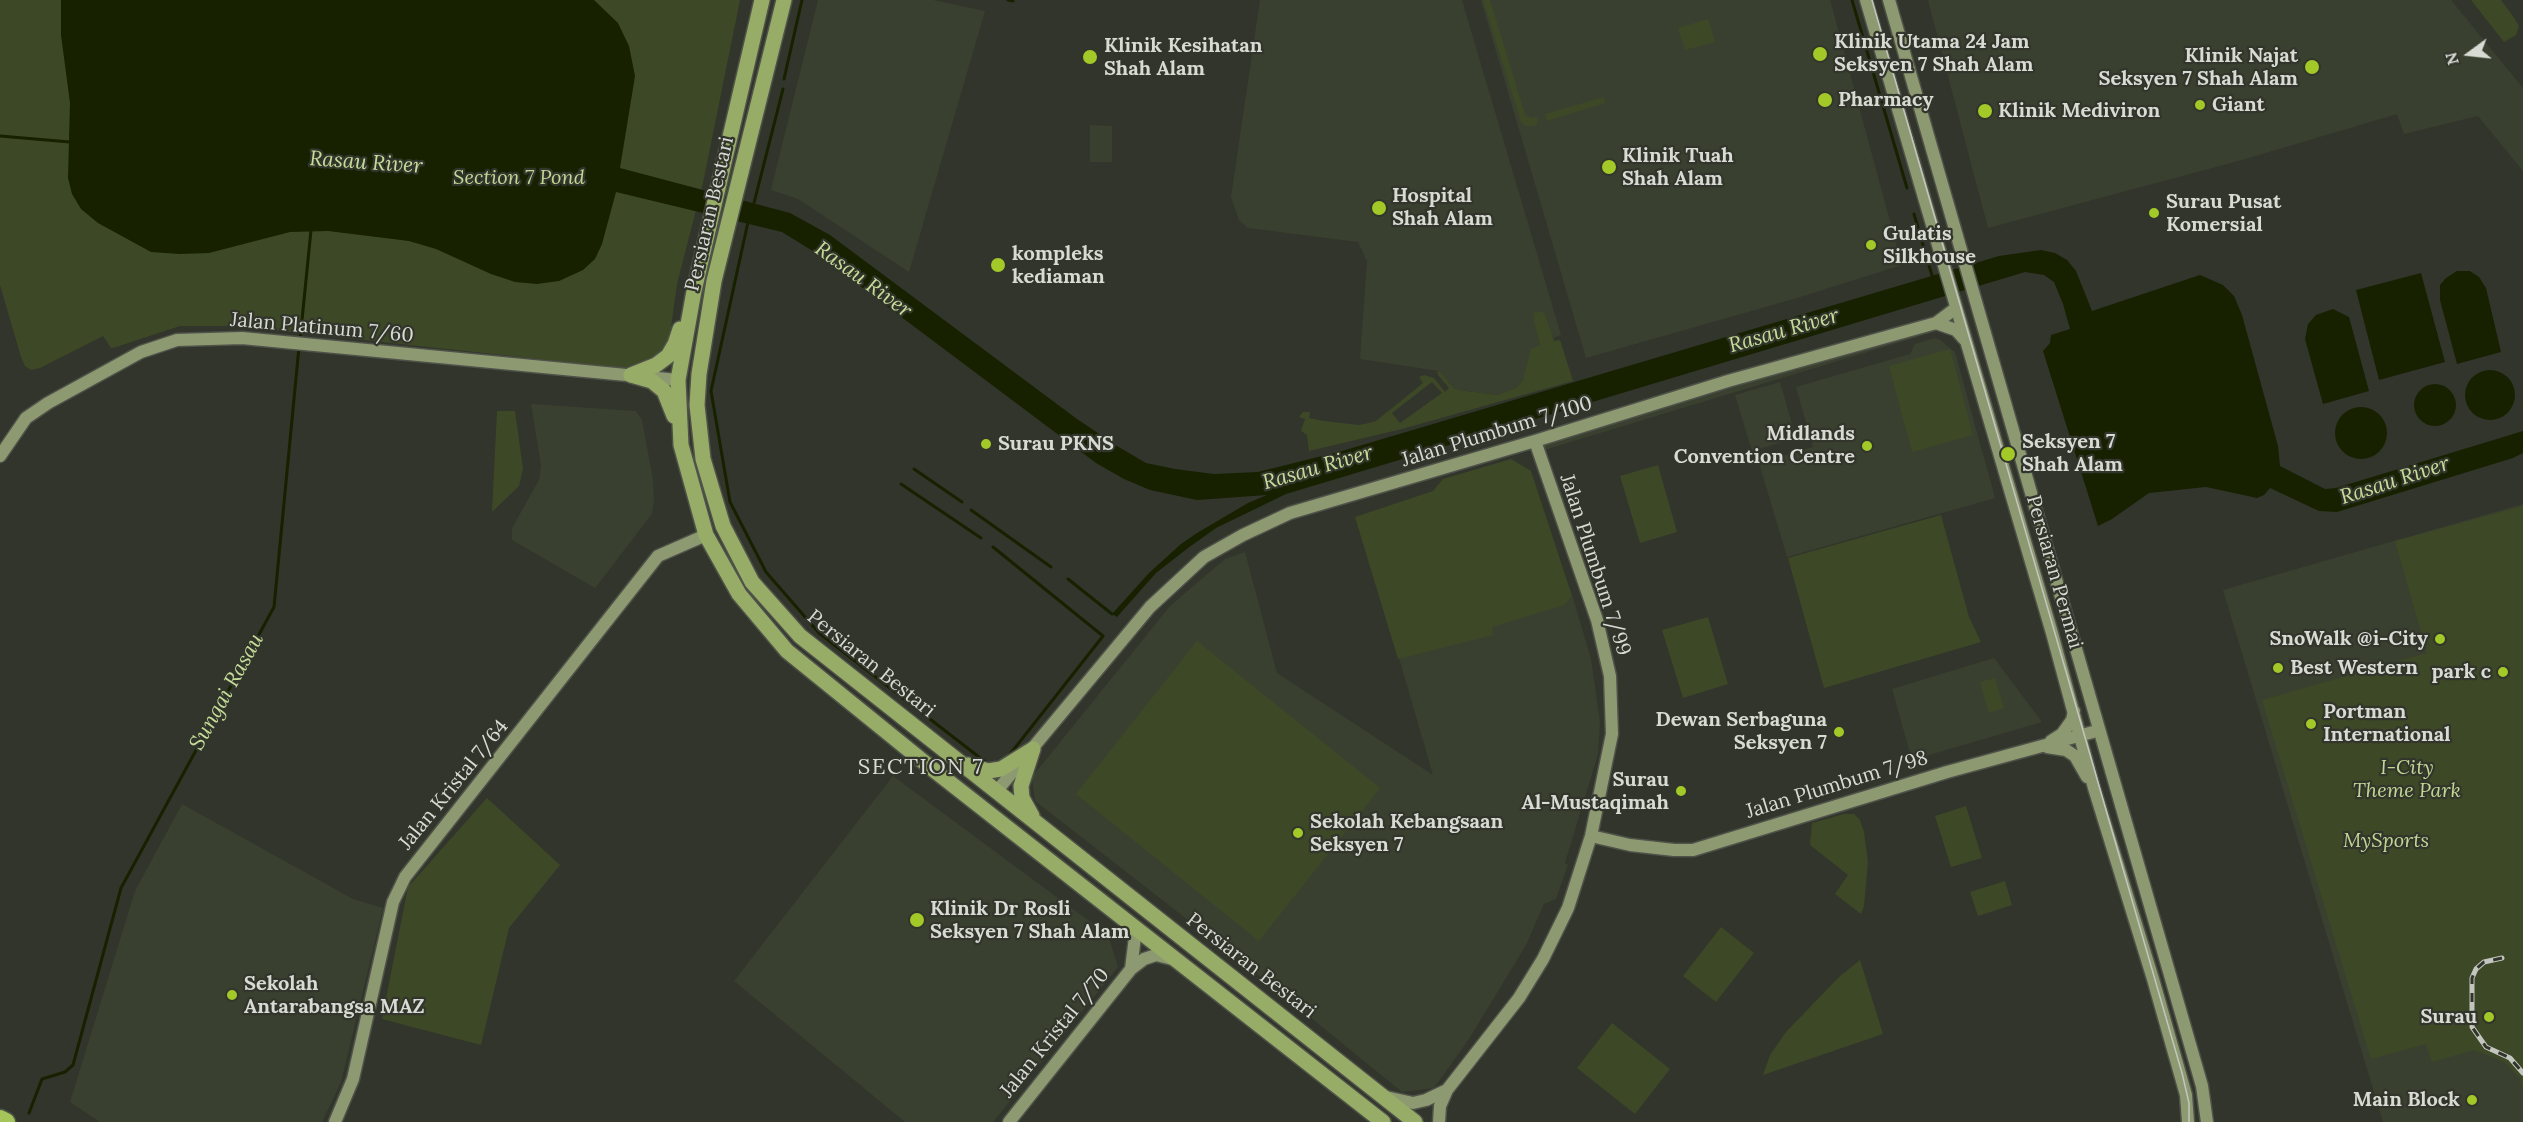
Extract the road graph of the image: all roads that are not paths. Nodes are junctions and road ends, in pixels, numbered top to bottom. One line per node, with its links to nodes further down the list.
1 (761, 0): 6 (main road, Persiaran Bestari)
2 (784, 0): 5 (main road, Persiaran Bestari)
3 (1866, 0): 8 (street, Persiaran Permai)
4 (1889, 0): 7 (street, Persiaran Permai)
5 (714, 281): 12 (main road); 23 (main road, Persiaran Bestari)
6 (694, 291): 11 (main road); 12 (main road, Persiaran Bestari)
7 (1978, 304): 17 (street, Persiaran Permai); 18 (street)
8 (1955, 306): 9 (street); 10 (street, Persiaran Permai)
9 (1936, 323): 10 (street); 13 (street, Jalan Plumbum 7/100)
10 (1966, 340): 19 (street, Persiaran Permai)
11 (631, 375): 12 (street, Jalan Platinum 7/60); 14 (main road); 15 (street, Jalan Platinum 7/60)
12 (678, 380): 14 (main road, Persiaran Bestari)
13 (1535, 441): 22 (street, Jalan Plumbum 7/100); 28 (street, Jalan Plumbum 7/99)
14 (681, 445): 16 (main road, Persiaran Bestari)
15 (0, 456)
16 (706, 535): 29 (main road, Persiaran Bestari); 37 (street, Jalan Kristal 7/64)
17 (2070, 630): 18 (street, Persiaran Permai); 20 (street)
18 (2081, 668): 26 (street, Persiaran Permai)
19 (2074, 711): 20 (street, Persiaran Permai); 21 (street)
20 (2087, 734): 21 (street, Jalan Plumbum 7/98); 24 (street, Persiaran Permai); 26 (street)
21 (2042, 746): 24 (street); 28 (street, Jalan Plumbum 7/98)
22 (1033, 749): 23 (main road); 25 (street, Jalan Plumbum 7/100); 27 (main road)
23 (955, 759): 25 (main road, Persiaran Bestari)
24 (2094, 788): 42 (street, Persiaran Permai)
25 (996, 792): 27 (main road, Persiaran Bestari); 29 (main road)
26 (2122, 809): 43 (street, Persiaran Permai)
27 (1041, 828): 34 (main road, Persiaran Bestari)
28 (1592, 836): 33 (street, Jalan Plumbum 7/99)
29 (1081, 885): 30 (main road, Persiaran Bestari)
30 (1131, 924): 31 (main road, Persiaran Bestari); 32 (street)
31 (1179, 961): 32 (street); 39 (main road, Persiaran Bestari)
32 (1131, 969): 38 (street, Jalan Kristal 7/70)
33 (1447, 1090): 34 (street); 41 (street)
34 (1382, 1096): 40 (main road, Persiaran Bestari)
35 (0, 1119): 36 (highway)
36 (6, 1122)
37 (335, 1122)
38 (1009, 1122)
39 (1383, 1122)
40 (1415, 1122)
41 (1439, 1122)
42 (2188, 1122)
43 (2207, 1122)

